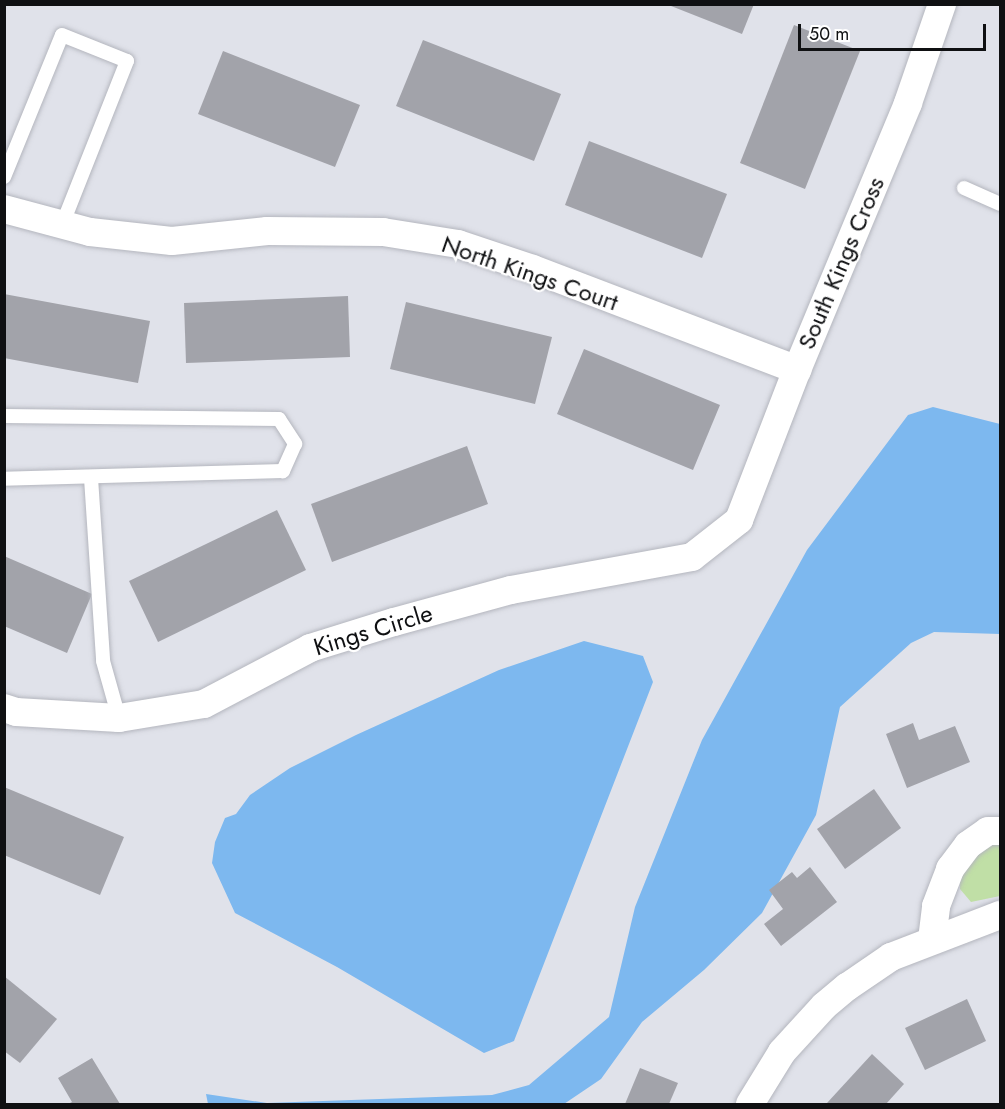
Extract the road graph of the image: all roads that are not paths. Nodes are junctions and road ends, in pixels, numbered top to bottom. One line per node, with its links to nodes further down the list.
1 (942, 4): 7 (street, South Kings Cross)
2 (4, 177): 6 (lane)
3 (964, 188): 4 (lane)
4 (1000, 204)
5 (5, 210): 6 (street, North Kings Court)
6 (62, 225): 7 (street, North Kings Court)
7 (796, 370): 11 (street, South Kings Cross)
8 (4, 416): 10 (lane)
9 (4, 478): 10 (lane)
10 (91, 478): 13 (lane)
11 (739, 520): 13 (street, Kings Circle)
12 (4, 708): 13 (street, Kings Circle)
13 (119, 718)
14 (1000, 831): 16 (street)
15 (1000, 915): 16 (street)
16 (932, 940): 17 (street)
17 (750, 1104)

